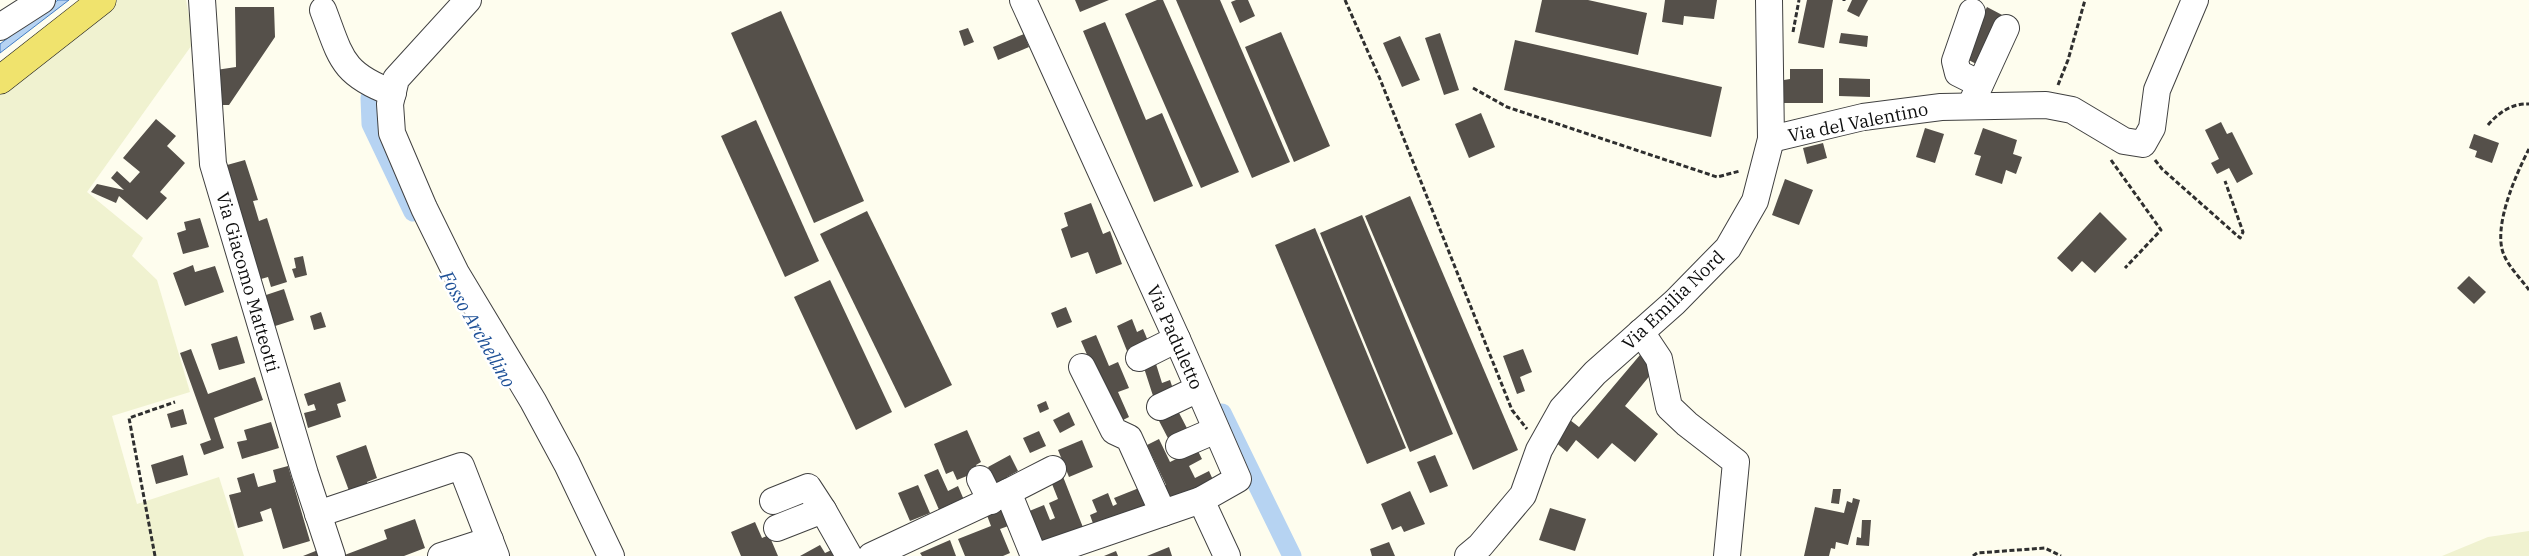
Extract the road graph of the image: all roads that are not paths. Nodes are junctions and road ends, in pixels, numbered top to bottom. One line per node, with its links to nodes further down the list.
1 (42, 0): 10 (street)
2 (102, 0): 12 (main road)
3 (202, 0): 30 (street, Via Giacomo Matteotti)
4 (468, 0): 13 (street)
5 (1023, 0): 17 (street, Via Paduletto)
6 (1769, 0): 15 (street, Via Emilia Nord)
7 (2196, 0): 14 (street, Via del Valentino)
8 (323, 10): 13 (street)
9 (1972, 12): 14 (street)
10 (0, 27)
11 (2006, 28): 14 (street)
12 (0, 80)
13 (393, 93): 35 (street)
14 (1975, 95): 15 (street, Via del Valentino)
15 (1771, 140): 16 (street, Via Emilia Nord)
16 (1642, 332): 40 (street, Via Emilia Nord); 41 (street)
17 (1177, 338): 18 (street); 20 (street, Via Paduletto)
18 (1139, 358)
19 (1082, 367): 29 (street)
20 (1198, 389): 21 (street); 22 (street, Via Paduletto)
21 (1160, 408)
22 (1216, 430): 23 (street); 26 (street, Via Paduletto)
23 (1179, 446)
24 (1053, 469): 25 (street)
25 (993, 491): 37 (street); 38 (street, Via Paduletto)
26 (1201, 500): 29 (street, Via Paduletto); 39 (street)
27 (773, 501): 28 (street)
28 (823, 510): 31 (street); 36 (street)
29 (1163, 513): 38 (street, Via Paduletto)
30 (318, 514): 32 (street); 33 (street, Via Giacomo Matteotti)
31 (777, 528)
32 (493, 548): 34 (street)
33 (332, 556)
34 (441, 556)
35 (611, 556)
36 (849, 556)
37 (871, 556)
38 (1036, 556)
39 (1227, 556)
40 (1468, 556)
41 (1727, 556)

